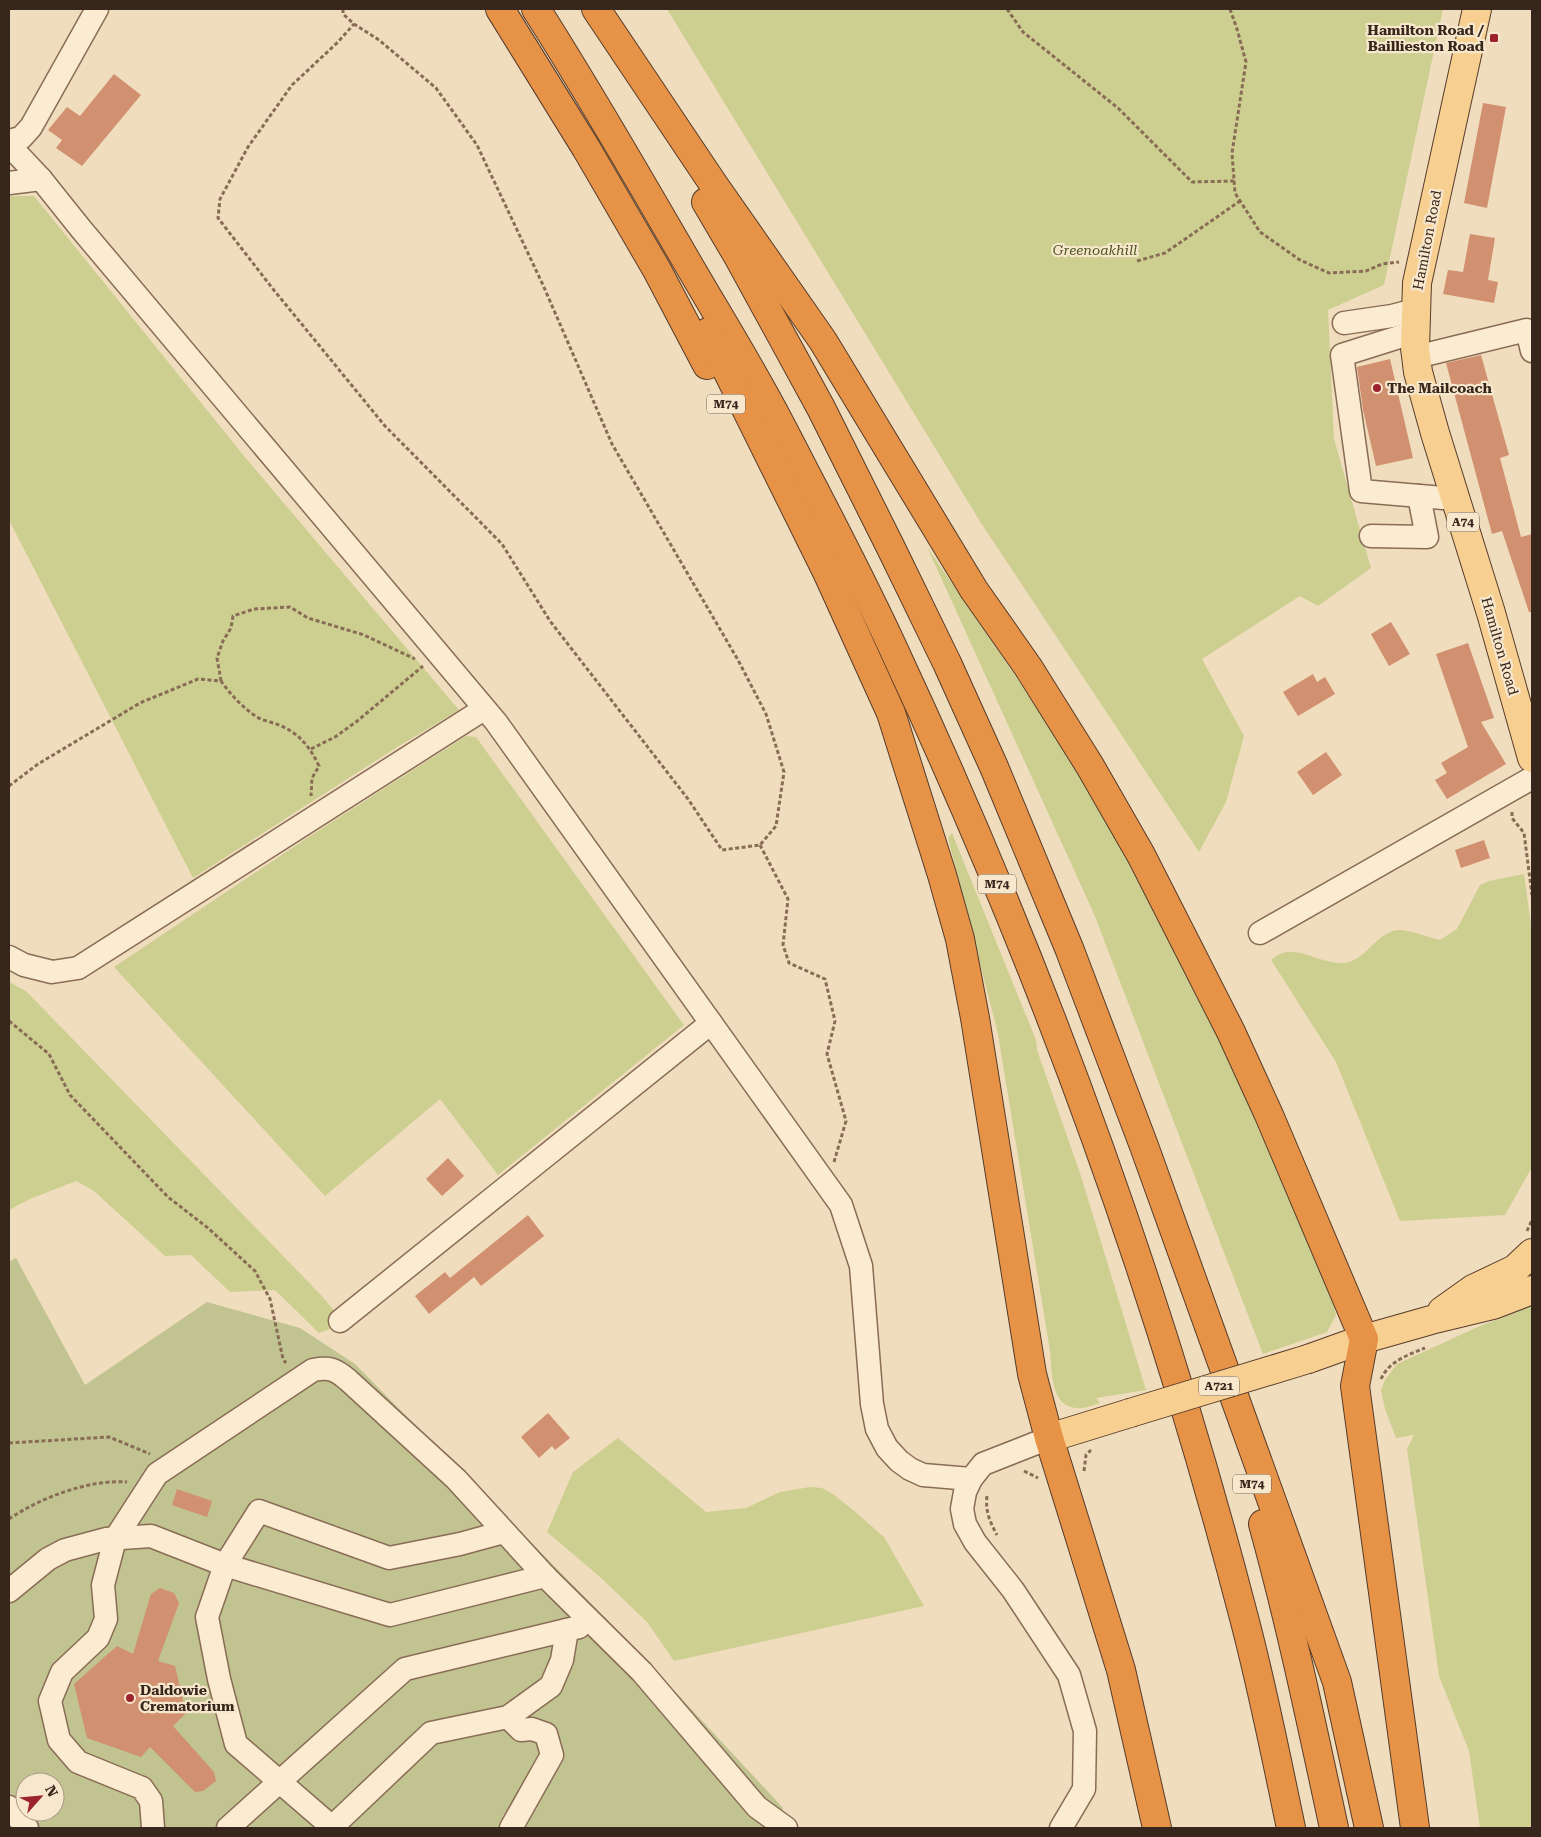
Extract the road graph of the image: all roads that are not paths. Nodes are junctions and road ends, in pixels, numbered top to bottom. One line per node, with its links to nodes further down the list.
1 (97, 9): 8 (street)
2 (500, 9): 23 (highway, M74)
3 (536, 9): 7 (highway, M74)
4 (587, 9): 27 (highway, M74)
5 (596, 9): 32 (highway)
6 (1477, 9): 14 (main road, Hamilton Road / A74)
7 (582, 81): 23 (highway); 52 (highway, M74)
8 (9, 141)
9 (9, 145): 10 (street)
10 (41, 179): 11 (street); 20 (street)
11 (9, 183)
12 (1382, 317): 13 (street); 14 (street); 15 (street)
13 (1344, 323)
14 (1415, 333): 15 (street); 16 (street); 18 (main road, Hamilton Road / A74)
15 (1387, 342): 17 (street)
16 (1532, 351)
17 (1419, 496): 18 (street); 19 (street)
18 (1456, 498): 21 (main road, Hamilton Road / A74)
19 (1371, 536)
20 (484, 709): 25 (street); 26 (street)
21 (1532, 758)
22 (1532, 778): 24 (street)
23 (924, 814): 33 (highway, M74)
24 (1260, 933)
25 (9, 957)
26 (711, 1023): 30 (street); 34 (street)
27 (1144, 1146): 53 (highway, M74); 54 (highway)
28 (1532, 1253): 31 (main road, A721)
29 (1532, 1290): 31 (main road, A721)
30 (340, 1321)
31 (1432, 1332): 32 (main road, A721)
32 (1364, 1340): 33 (main road, A721, bridge); 55 (highway)
33 (1049, 1438): 34 (street); 51 (highway, M74)
34 (971, 1479): 50 (street)
35 (504, 1532): 36 (street); 37 (street); 38 (street)
36 (115, 1538): 37 (street); 39 (street); 46 (street)
37 (225, 1565): 38 (street); 43 (street)
38 (545, 1576): 40 (street)
39 (9, 1591)
40 (595, 1623): 41 (street); 49 (street)
41 (567, 1630): 42 (street); 43 (street)
42 (508, 1717): 43 (street); 48 (street)
43 (278, 1781): 47 (street)
44 (9, 1807): 45 (street)
45 (27, 1828)
46 (153, 1828)
47 (228, 1828)
48 (511, 1828)
49 (786, 1828)
50 (1061, 1828)
51 (1157, 1828)
52 (1291, 1828)
53 (1334, 1828)
54 (1369, 1828)
55 (1415, 1828)

